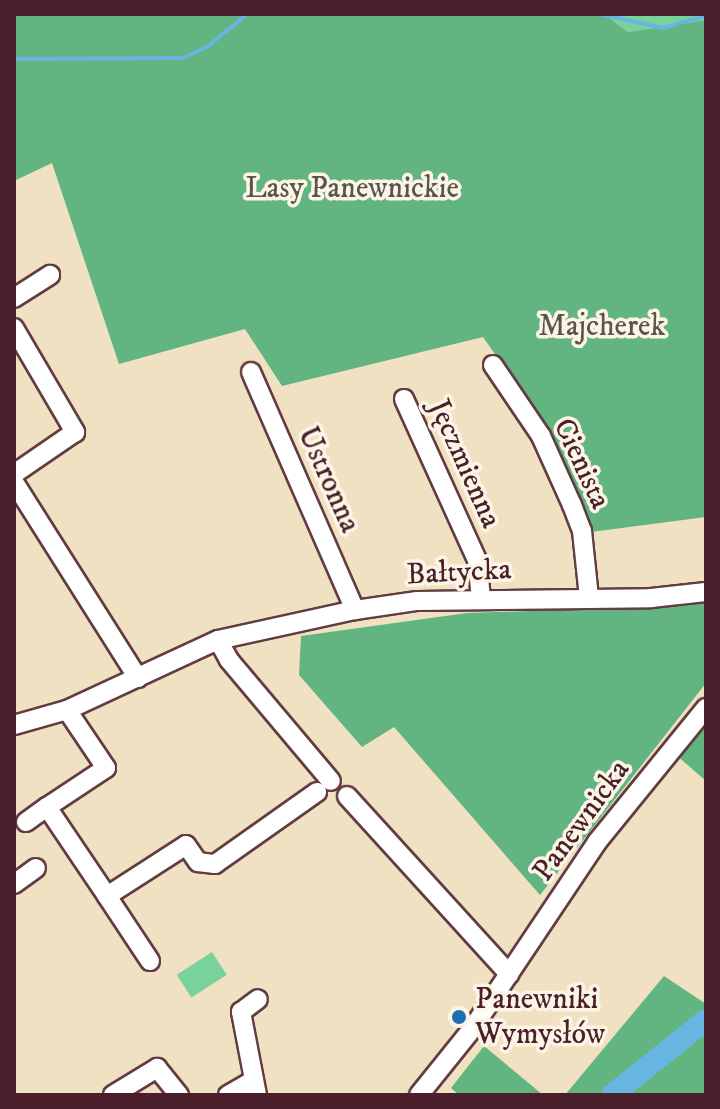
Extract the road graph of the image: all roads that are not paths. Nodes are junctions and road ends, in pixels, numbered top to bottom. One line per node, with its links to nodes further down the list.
1 (50, 275): 2 (street)
2 (14, 298)
3 (14, 328): 7 (street)
4 (493, 365): 11 (street, Cienista)
5 (251, 372): 12 (street, Ustronna)
6 (404, 399): 10 (street, Jęczmienna)
7 (14, 474)
8 (14, 482): 14 (street)
9 (706, 592): 11 (street, Bałtycka)
10 (481, 598): 11 (street, Bałtycka); 12 (street, Bałtycka)
11 (589, 598)
12 (355, 610): 13 (street, Bałtycka)
13 (218, 640): 14 (street, Bałtycka); 23 (street)
14 (138, 678): 16 (street, Bałtycka)
15 (706, 708): 25 (street, Panewnicka)
16 (67, 710): 17 (street, Bałtycka); 19 (street)
17 (14, 725)
18 (347, 796): 25 (street)
19 (47, 807): 20 (street); 23 (street)
20 (26, 822)
21 (36, 868): 22 (street)
22 (14, 884)
23 (107, 896): 24 (street)
24 (150, 961)
25 (509, 974): 31 (street, Panewnicka)
26 (258, 999): 27 (street)
27 (255, 1088): 30 (street)
28 (113, 1095): 29 (street)
29 (179, 1095)
30 (228, 1095)
31 (419, 1095)

